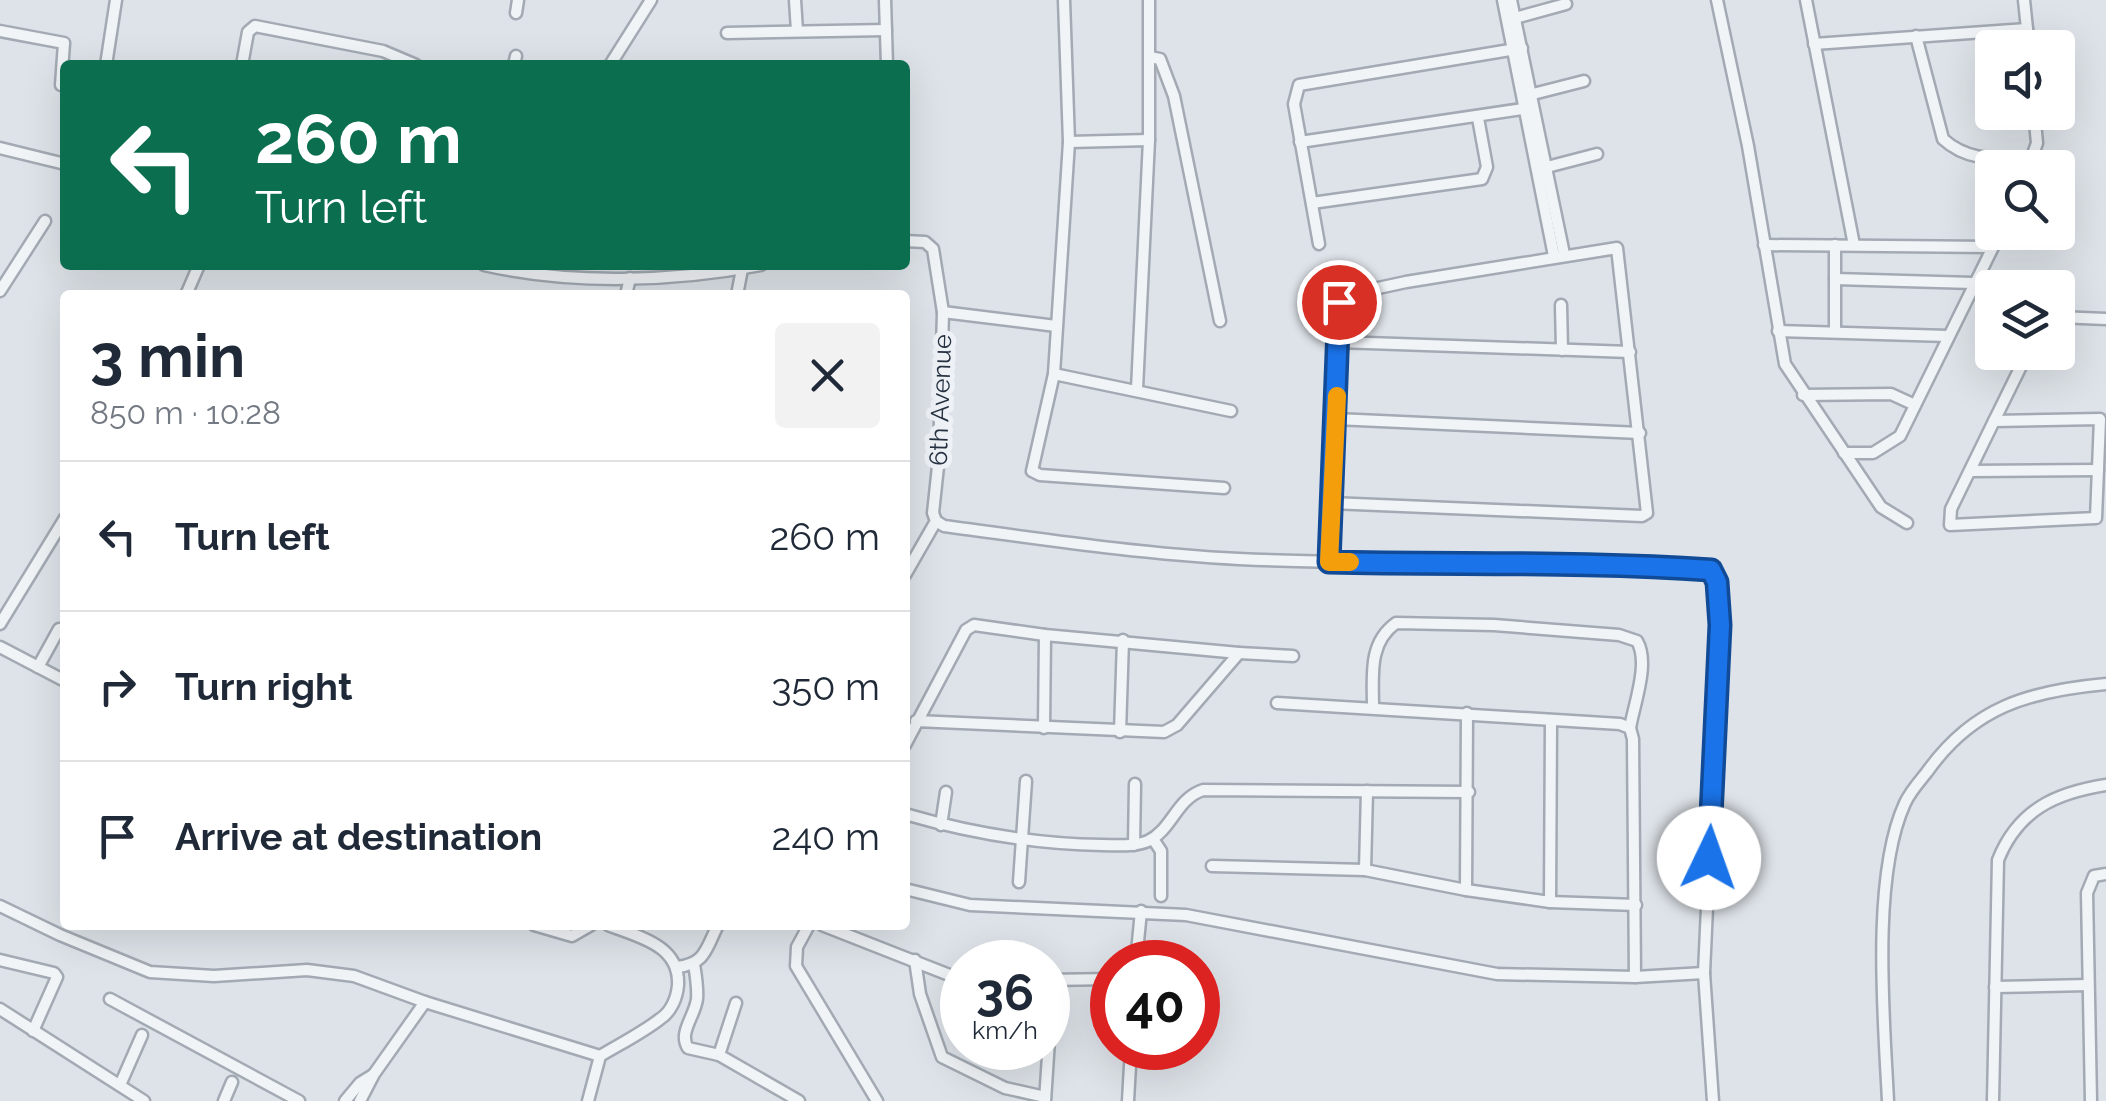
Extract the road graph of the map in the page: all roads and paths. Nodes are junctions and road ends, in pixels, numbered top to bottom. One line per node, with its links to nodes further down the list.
1 (116, 0): 24 (street)
2 (651, 0): 27 (street)
3 (796, 0): 17 (street)
4 (885, 0): 15 (street)
5 (1064, 0): 34 (street)
6 (1149, 0): 22 (street)
7 (1502, 0): 21 (street)
8 (1511, 0): 13 (street)
9 (1717, 0): 45 (street)
10 (1806, 0): 20 (street)
11 (2024, 0): 14 (street)
12 (1566, 4): 13 (street)
13 (1515, 18): 21 (street)
14 (2027, 28): 19 (street)
15 (886, 30): 17 (street); 28 (street)
16 (0, 31): 23 (street)
17 (797, 32): 18 (street)
18 (726, 33)
19 (1916, 36): 20 (street); 38 (street)
20 (1814, 44): 47 (street)
21 (1518, 48): 30 (street); 31 (street); 35 (street)
22 (1150, 56): 33 (street); 62 (street)
23 (64, 60)
24 (107, 60)
25 (243, 60): 26 (street)
26 (404, 60)
27 (616, 60)
28 (887, 60)
29 (1584, 81): 30 (street)
30 (1533, 94): 31 (street)
31 (1531, 108): 32 (street); 40 (street); 50 (street)
32 (1478, 118): 35 (street); 41 (street)
33 (1148, 140): 34 (street); 72 (street)
34 (1068, 142): 63 (street)
35 (1300, 142): 41 (street)
36 (0, 148): 39 (street)
37 (1597, 154): 40 (street)
38 (1975, 157)
39 (60, 163)
40 (1547, 167): 50 (street)
41 (1312, 203): 44 (street)
42 (45, 221): 57 (street)
43 (910, 241): 59 (street, 6th Avenue)
44 (1319, 244)
45 (1764, 244): 46 (street); 64 (street)
46 (1835, 245): 47 (street); 54 (street)
47 (1854, 245): 48 (street)
48 (1975, 247)
49 (1991, 250): 55 (street)
50 (1559, 255): 67 (street); 69 (street)
51 (540, 270): 53 (street)
52 (730, 270): 53 (street)
53 (630, 278): 56 (street)
54 (1835, 279): 55 (street); 65 (street)
55 (1973, 283): 66 (street)
56 (627, 290)
57 (0, 291)
58 (1561, 305): 68 (street)
59 (944, 312): 63 (street); 85 (street, 6th Avenue)
60 (2075, 318): 61 (street)
61 (2106, 319)
62 (1220, 321)
63 (1056, 326): 71 (street)
64 (1778, 330): 65 (street); 73 (street)
65 (1835, 332): 66 (street)
66 (1948, 336): 74 (street)
67 (1339, 342): 68 (street); 76 (street)
68 (1562, 350): 69 (street)
69 (1630, 352): 78 (street)
70 (2019, 370): 77 (street)
71 (1054, 374): 72 (street); 82 (street)
72 (1137, 389): 75 (street)
73 (1803, 394): 74 (street); 79 (street)
74 (1914, 405): 79 (street)
75 (1230, 412)
76 (1336, 419): 78 (street); 83 (street)
77 (1994, 421): 80 (street); 81 (street)
78 (1640, 433): 83 (street)
79 (1844, 453): 86 (street)
80 (2098, 470): 81 (street); 84 (street)
81 (1971, 471): 84 (street)
82 (1224, 488)
83 (1331, 503): 88 (street)
84 (2101, 517)
85 (936, 521): 88 (street); 89 (street, 6th Avenue)
86 (1907, 523)
87 (60, 526): 90 (street)
88 (1329, 562): 143 (street)
89 (910, 565)
90 (0, 624)
91 (58, 629): 97 (street)
92 (1045, 635): 93 (street); 103 (street); 105 (street)
93 (1124, 640): 95 (street); 107 (street)
94 (0, 647): 97 (street)
95 (1239, 653): 96 (street); 107 (street)
96 (1293, 656)
97 (38, 667): 98 (street)
98 (60, 678)
99 (2106, 684): 173 (street)
100 (1277, 704): 101 (street)
101 (1372, 707): 102 (street); 106 (street)
102 (1467, 713): 104 (street); 114 (street)
103 (916, 721): 105 (street); 108 (street)
104 (1551, 721): 106 (street); 127 (street)
105 (1044, 728): 107 (street)
106 (1630, 728): 128 (street)
107 (1120, 732)
108 (910, 734)
109 (1026, 780): 118 (street)
110 (1135, 784): 119 (street)
111 (2106, 785): 146 (street)
112 (1368, 791): 114 (street); 117 (street); 121 (street)
113 (946, 792): 116 (street)
114 (1469, 792): 125 (street)
115 (910, 816): 116 (street)
116 (941, 825): 118 (street)
117 (1153, 838): 119 (street); 126 (street)
118 (1021, 840): 119 (street); 123 (street)
119 (1134, 845)
120 (1212, 866): 121 (street)
121 (1364, 870): 125 (street)
122 (2106, 874): 145 (street)
123 (1019, 882)
124 (910, 890): 130 (street)
125 (1466, 890): 127 (street)
126 (1161, 896)
127 (1550, 902): 128 (street)
128 (1636, 904): 144 (street)
129 (0, 906): 148 (street)
130 (1141, 910): 137 (street); 144 (street)
131 (551, 930): 132 (street)
132 (583, 930)
133 (621, 930): 141 (street)
134 (715, 930): 140 (street)
135 (806, 930): 170 (street)
136 (835, 930): 139 (street)
137 (1138, 940)
138 (0, 960): 151 (street)
139 (915, 960): 142 (street); 162 (street)
140 (694, 964): 141 (street); 154 (street)
141 (677, 966): 153 (street)
142 (940, 971)
143 (1704, 972): 144 (street); 172 (street)
144 (1635, 977)
145 (2088, 985): 146 (street); 155 (street)
146 (1995, 987): 174 (street)
147 (110, 999): 165 (street)
148 (424, 1002): 153 (street); 159 (street)
149 (736, 1003): 154 (street)
150 (0, 1010): 151 (street)
151 (33, 1032): 161 (street)
152 (142, 1035): 161 (street)
153 (600, 1056): 168 (street)
154 (718, 1056): 169 (street)
155 (2089, 1059): 156 (street); 175 (street)
156 (2106, 1062)
157 (1046, 1070): 162 (street)
158 (1130, 1070): 171 (street)
159 (374, 1074): 166 (street); 167 (street)
160 (232, 1082): 164 (street)
161 (120, 1086): 163 (street)
162 (1045, 1099)
163 (144, 1101)
164 (224, 1101)
165 (299, 1101)
166 (345, 1101)
167 (360, 1101)
168 (588, 1101)
169 (799, 1101)
170 (878, 1101)
171 (1128, 1101)
172 (1713, 1101)
173 (1888, 1101)
174 (1993, 1101)
175 (2091, 1101)

